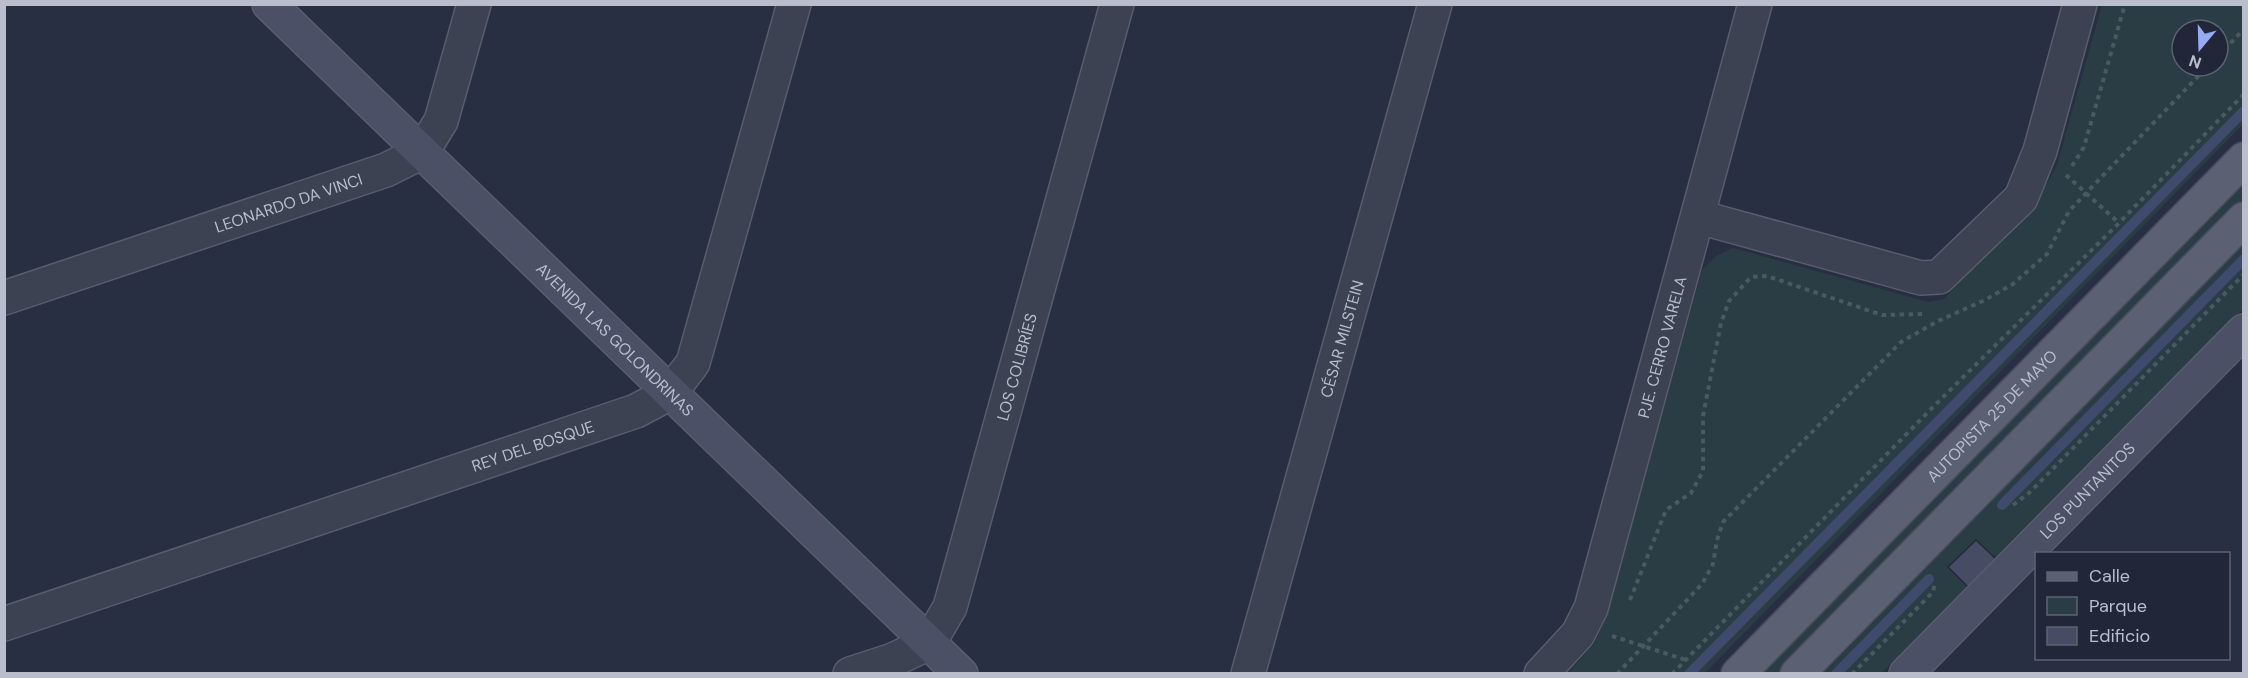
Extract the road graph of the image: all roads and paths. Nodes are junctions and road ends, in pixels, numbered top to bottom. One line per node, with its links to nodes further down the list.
1 (269, 4): 13 (street, AVENIDA LAS GOLONDRINAS)
2 (474, 4): 13 (street)
3 (794, 4): 24 (street, REY DEL BOSQUE)
4 (1117, 4): 30 (street, LOS COLIBRÍES)
5 (1435, 4): 35 (street, CÉSAR MILSTEIN)
6 (1755, 4): 18 (street, PJE. CERRO VARELA)
7 (2080, 4): 18 (street)
8 (2125, 4): 15 (path)
9 (2244, 29): 10 (path)
10 (2230, 44)
11 (2196, 78): 17 (path)
12 (2244, 94): 20 (path)
13 (422, 152): 21 (street, LEONARDO DA VINCI); 24 (street, AVENIDA LAS GOLONDRINAS)
14 (2244, 159): 39 (main road, AUTOPISTA 25 DE MAYO)
15 (2065, 174): 16 (path); 17 (path)
16 (2058, 183)
17 (2086, 193): 20 (path); 31 (path)
18 (1699, 218): 28 (street, PJE. CERRO VARELA)
19 (2244, 219): 40 (main road)
20 (2120, 223): 32 (path)
21 (4, 298)
22 (1935, 310): 25 (path)
23 (2244, 331): 41 (street, LOS PUNTANITOS)
24 (670, 393): 26 (street, REY DEL BOSQUE); 30 (street, AVENIDA LAS GOLONDRINAS)
25 (1626, 611)
26 (4, 624)
27 (1620, 627): 29 (path)
28 (1595, 635): 29 (path); 29 (path); 36 (street, PJE. CERRO VARELA)
29 (1613, 636): 31 (path)
30 (929, 643): 33 (street); 34 (street, AVENIDA LAS GOLONDRINAS)
31 (1642, 646): 32 (path); 37 (path)
32 (1686, 660): 38 (path)
33 (850, 674)
34 (961, 674)
35 (1248, 674)
36 (1541, 674)
37 (1617, 674)
38 (1672, 674)
39 (1738, 674)
40 (1797, 674)
41 (1906, 674)

